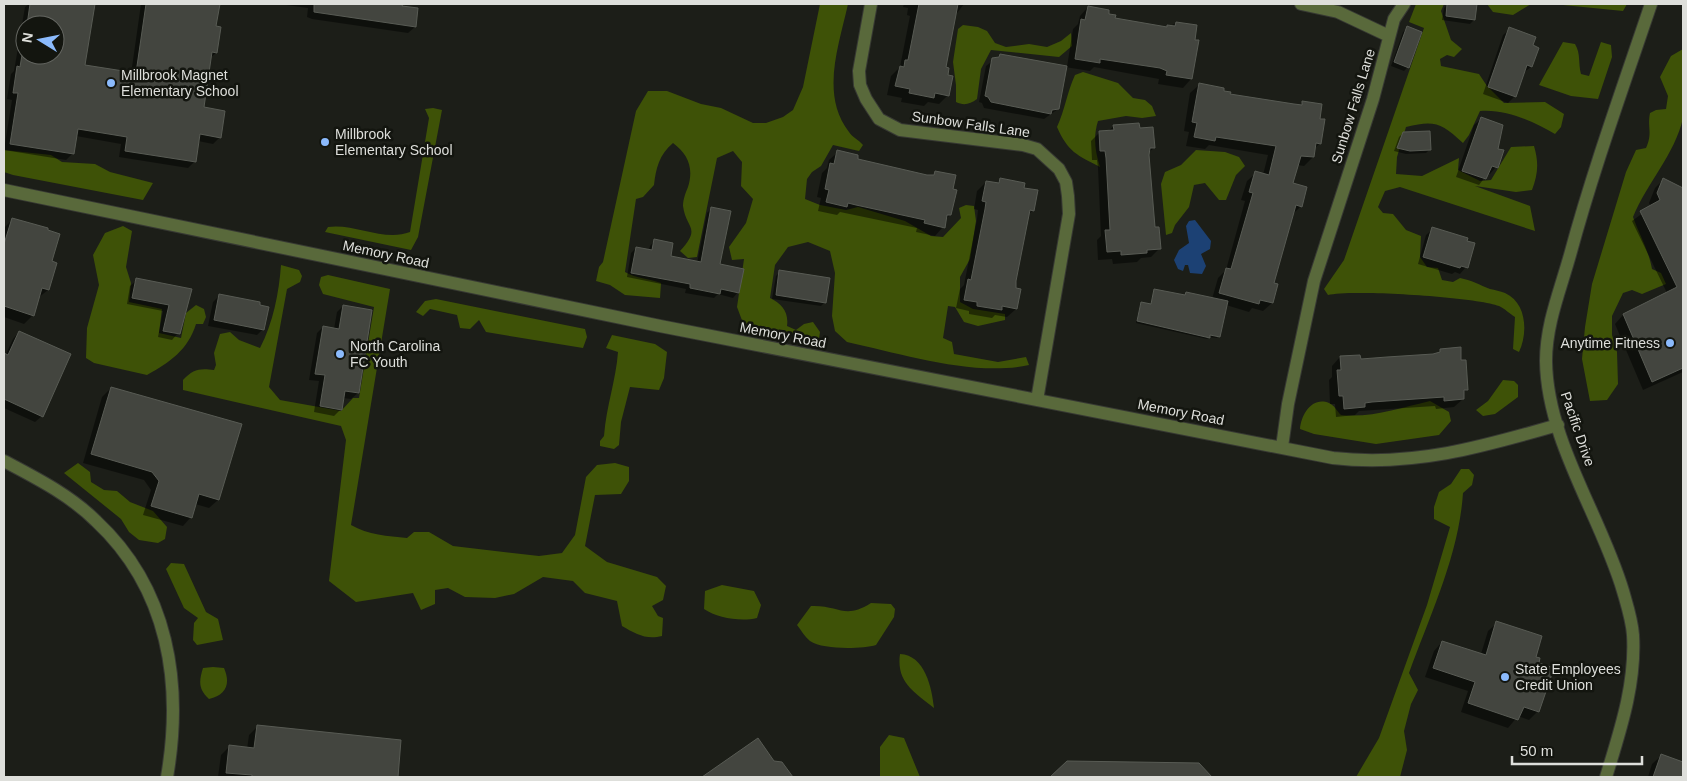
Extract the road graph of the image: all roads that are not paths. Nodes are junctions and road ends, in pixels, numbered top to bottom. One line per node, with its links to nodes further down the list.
1 (871, 4): 7 (street, Sunbow Falls Lane)
2 (1301, 4): 5 (street, Sunbow Falls Lane)
3 (1404, 4): 5 (street, Sunbow Falls Lane)
4 (1651, 4): 8 (street, Pacific Drive)
5 (1389, 36): 9 (street, Sunbow Falls Lane)
6 (4, 190): 7 (street, Memory Road)
7 (1037, 400): 9 (street, Memory Road)
8 (1558, 425): 9 (street, Memory Road); 12 (street, Pacific Drive)
9 (1282, 448)
10 (4, 461): 11 (street)
11 (167, 777)
12 (1606, 777)

